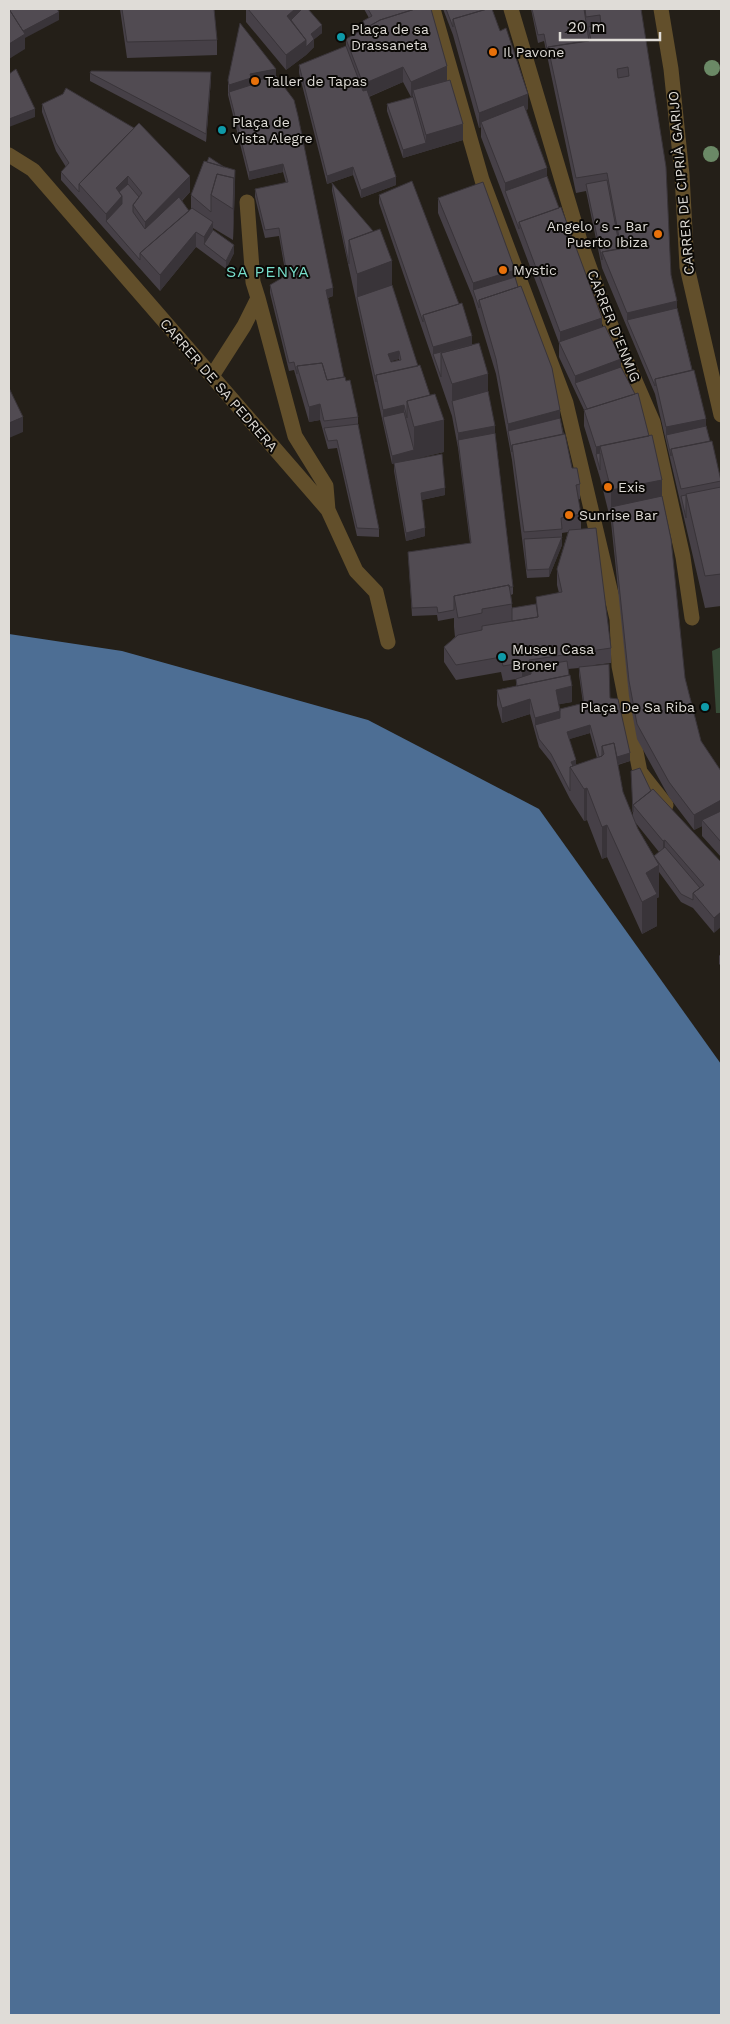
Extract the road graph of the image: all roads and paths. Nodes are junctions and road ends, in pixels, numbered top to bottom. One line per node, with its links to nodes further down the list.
1 (432, 9): 12 (street)
2 (511, 9): 10 (street, CARRER D'ENMIG)
3 (661, 9): 8 (street, CARRER DE CIPRIÀ GARIJO)
4 (9, 155): 7 (street, CARRER DE SA PEDRERA)
5 (247, 202): 6 (street)
6 (258, 298): 7 (street); 9 (street)
7 (212, 376): 9 (street, CARRER DE SA PEDRERA)
8 (721, 415)
9 (328, 510): 11 (street, CARRER DE SA PEDRERA)
10 (692, 618)
11 (388, 642)
12 (674, 816)

